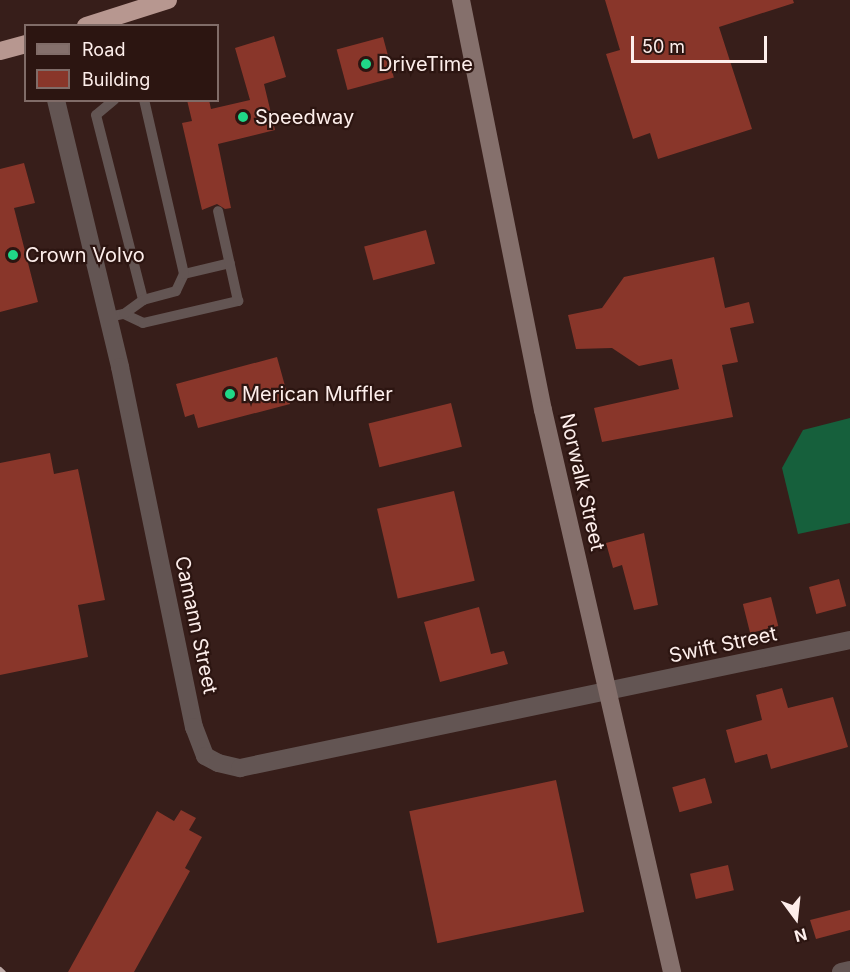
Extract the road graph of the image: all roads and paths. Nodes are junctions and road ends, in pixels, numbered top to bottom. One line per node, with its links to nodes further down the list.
1 (168, 0): 3 (highway)
2 (460, 0): 15 (street, Norwalk Street)
3 (92, 24)
4 (24, 45): 5 (highway)
5 (0, 51)
6 (57, 102): 13 (street, Camann Street)
7 (112, 102): 12 (lane)
8 (144, 102): 11 (lane)
9 (218, 211): 10 (lane)
10 (230, 263): 11 (lane); 13 (lane)
11 (184, 274): 12 (lane)
12 (143, 300): 13 (lane)
13 (116, 315): 15 (street, Camann Street)
14 (850, 640): 15 (street, Swift Street)
15 (606, 693): 17 (street, Norwalk Street)
16 (850, 970): 18 (street)
17 (672, 972)
18 (841, 972)

